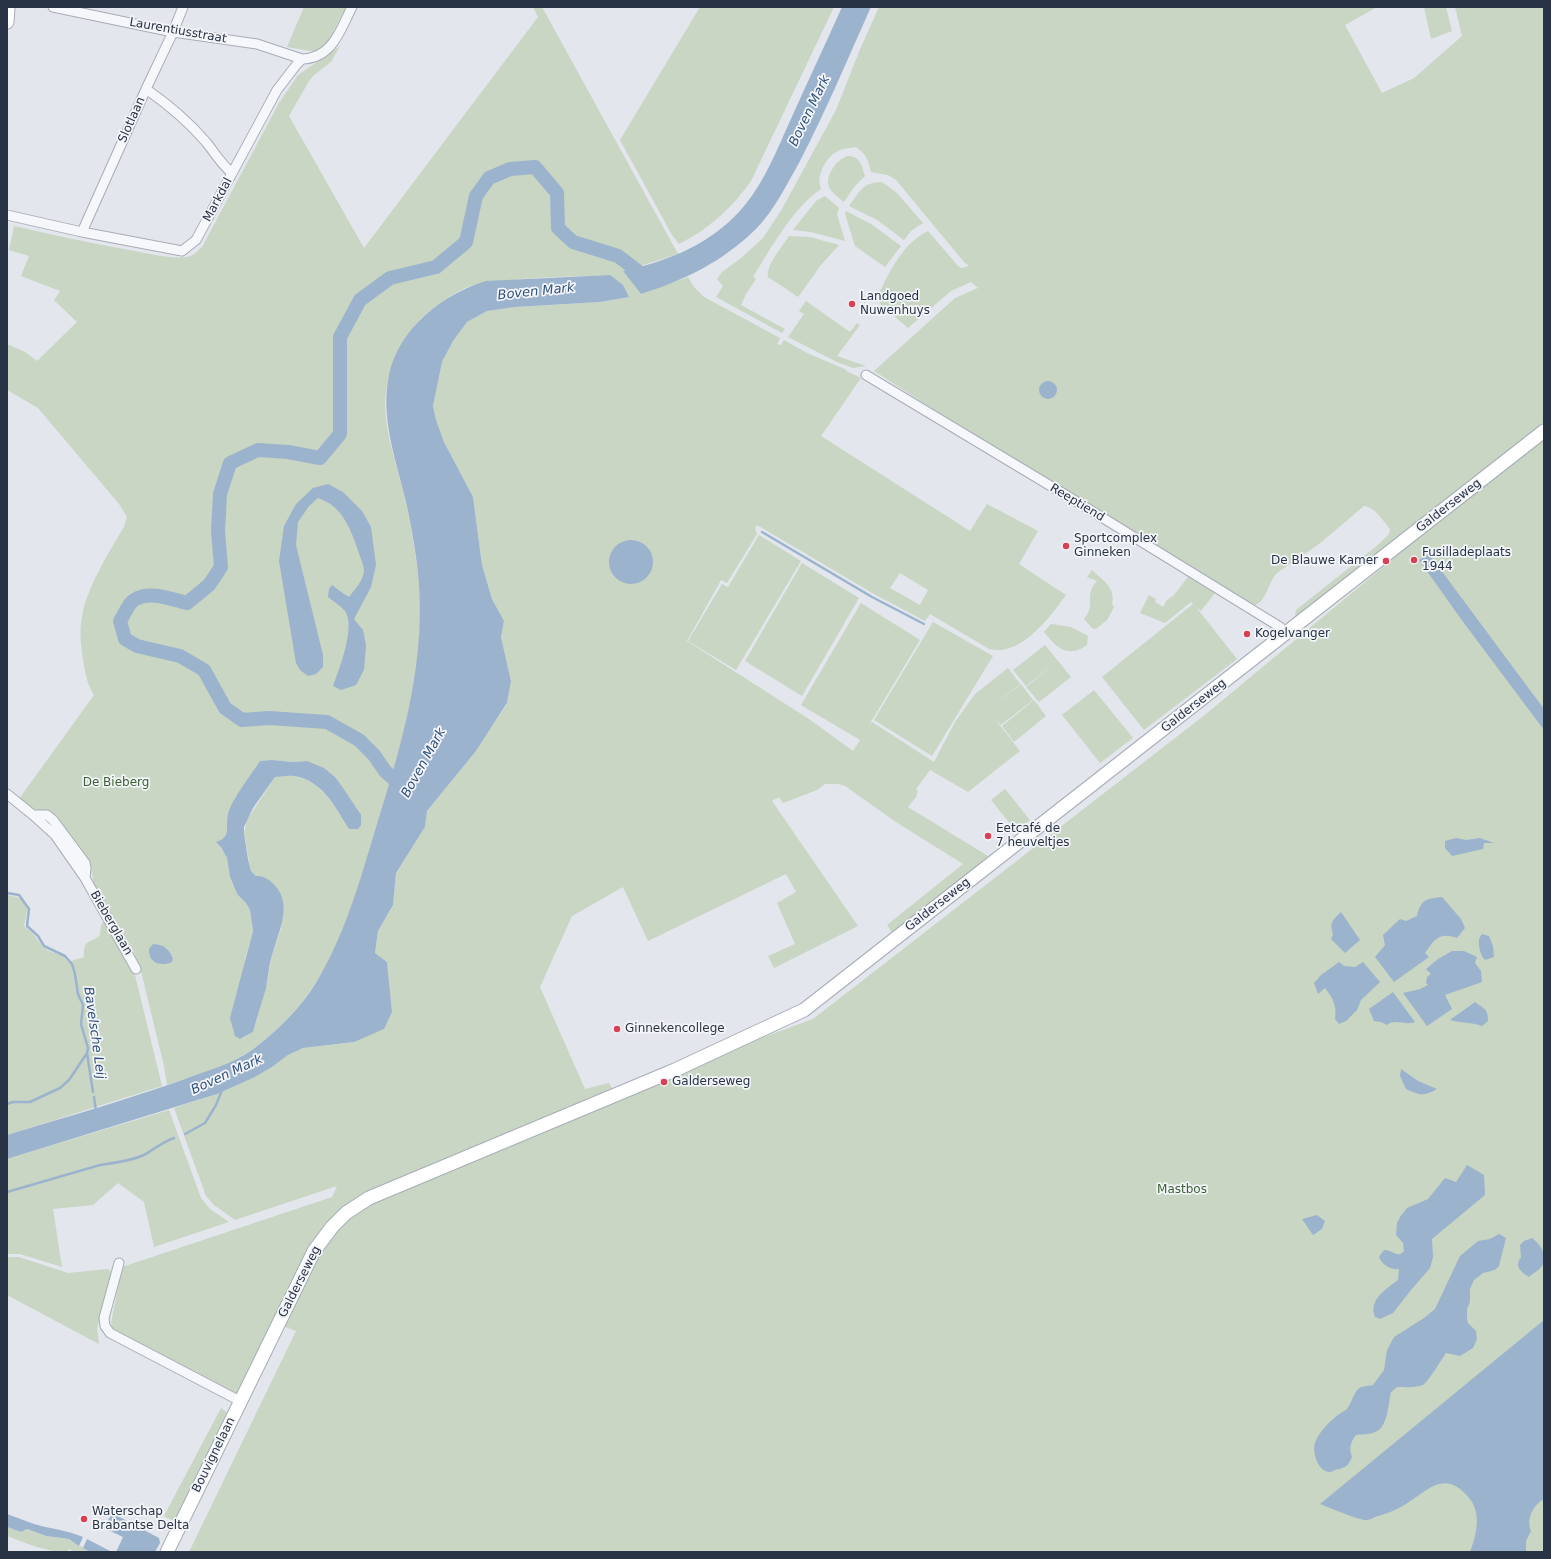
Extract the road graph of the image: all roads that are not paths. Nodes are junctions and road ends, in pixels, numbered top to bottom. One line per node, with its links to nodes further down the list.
1 (8, 7): 5 (street)
2 (53, 7): 6 (street, Laurentiusstraat)
3 (183, 7): 6 (street, Slotlaan)
4 (352, 7): 7 (street)
5 (7, 22)
6 (174, 32): 7 (street, Laurentiusstraat); 8 (street, Slotlaan)
7 (302, 59): 9 (street, Markdal)
8 (146, 89): 9 (street); 11 (street, Slotlaan)
9 (232, 173): 11 (street, Markdal)
10 (7, 215): 11 (street, Markdal)
11 (82, 232)
12 (866, 375): 14 (street, Reeptiend)
13 (1544, 431): 14 (street, Galderseweg)
14 (1286, 634): 18 (street, Galderseweg)
15 (7, 794): 16 (street, Bieberglaan)
16 (136, 969)
17 (119, 1263): 18 (street)
18 (240, 1401): 19 (street, Bouvignelaan)
19 (167, 1552)

